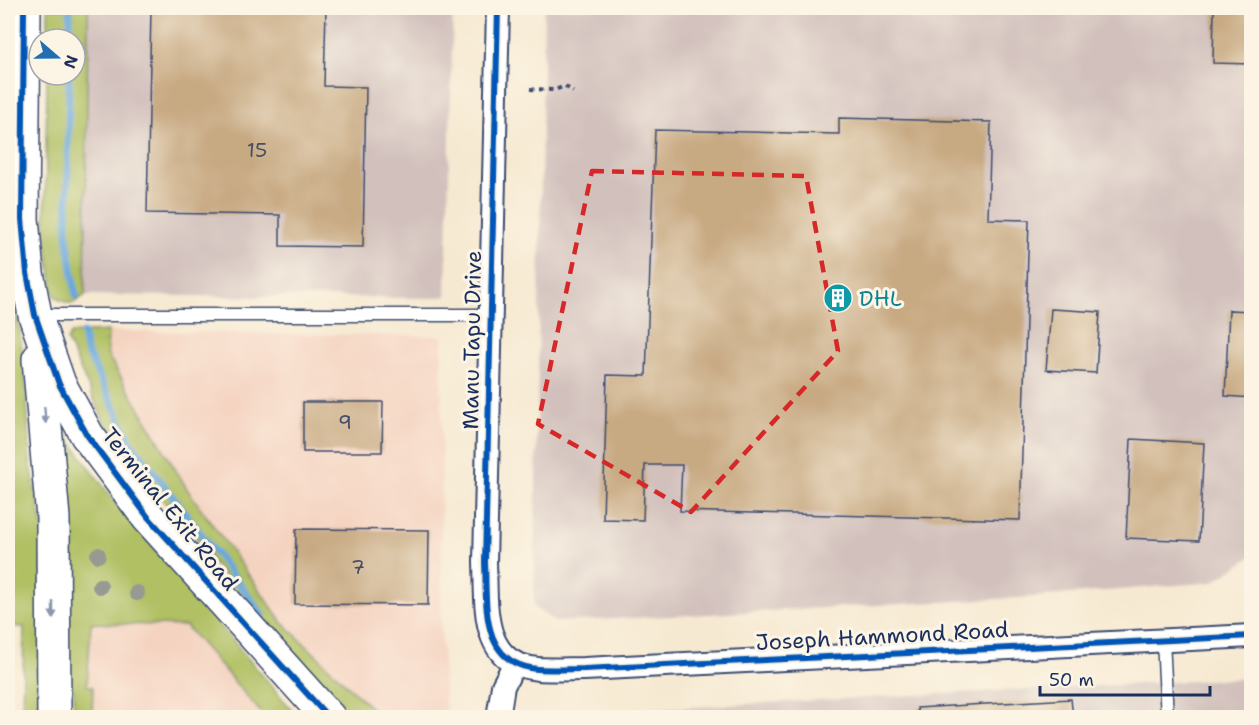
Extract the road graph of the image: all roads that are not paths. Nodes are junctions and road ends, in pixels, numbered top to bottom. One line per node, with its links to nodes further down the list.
1 (12, 8): 4 (lane)
2 (24, 8): 4 (street, Terminal Exit Road)
3 (498, 8): 6 (street, Manu Tapu Drive)
4 (23, 56): 5 (street, Terminal Exit Road)
5 (35, 315): 6 (lane); 9 (street, Terminal Exit Road); 11 (street, one-way to 11)
6 (491, 315): 10 (street, Manu Tapu Drive)
7 (1251, 636): 8 (street, Joseph Hammond Road)
8 (1163, 640): 10 (street, Joseph Hammond Road); 15 (lane)
9 (259, 643): 12 (street, Terminal Exit Road); 13 (street, Terminal Exit Road)
10 (515, 663): 14 (street)
11 (54, 717)
12 (314, 717)
13 (329, 717)
14 (498, 717)
15 (1167, 717)

